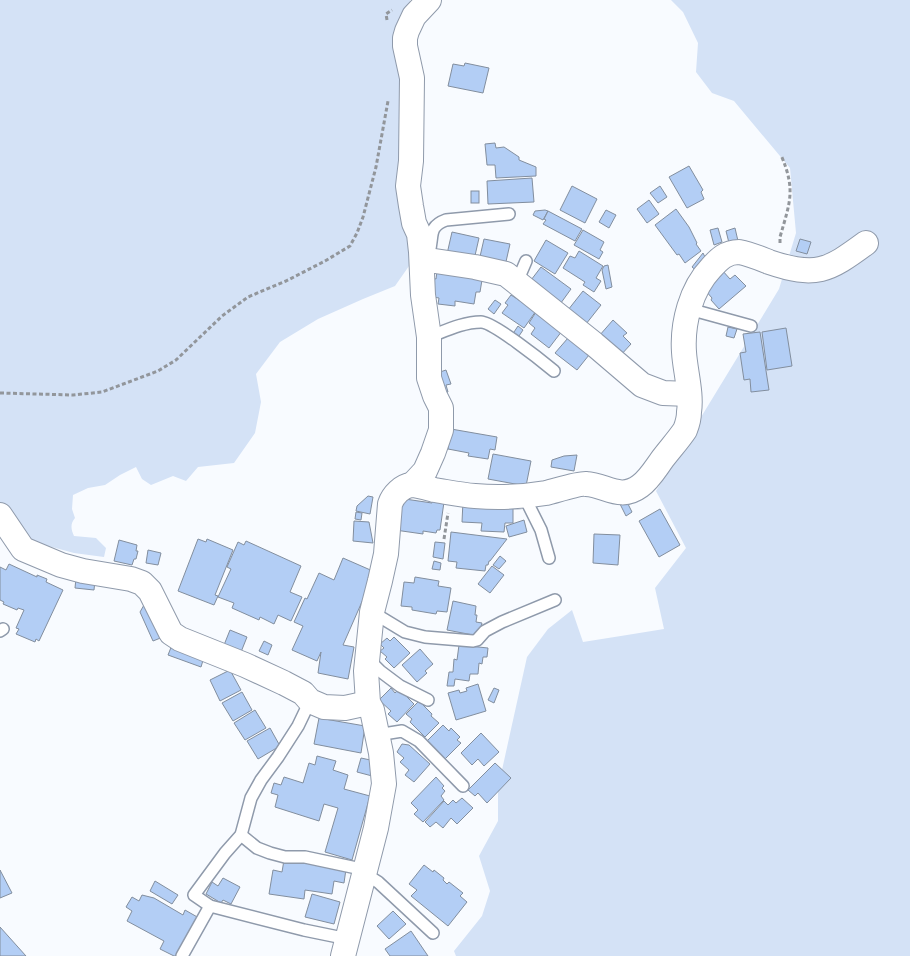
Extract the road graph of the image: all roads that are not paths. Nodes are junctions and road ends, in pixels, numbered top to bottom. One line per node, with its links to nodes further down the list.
1 (429, 0): 4 (street)
2 (509, 214): 4 (lane)
3 (866, 243): 5 (street)
4 (424, 261): 7 (street); 9 (street)
5 (689, 309): 6 (lane); 9 (street)
6 (751, 326)
7 (429, 337): 8 (lane); 10 (street)
8 (554, 371)
9 (689, 394): 11 (street)
10 (412, 485): 11 (street); 17 (street)
11 (524, 496): 15 (lane)
12 (0, 515): 14 (street)
13 (0, 541): 14 (street)
14 (23, 549): 20 (street)
15 (549, 558)
16 (555, 600): 17 (lane)
17 (372, 612): 18 (street)
18 (367, 659): 19 (lane); 21 (street)
19 (428, 700)
20 (310, 701): 21 (street); 24 (lane)
21 (368, 703): 22 (street)
22 (377, 735): 23 (lane); 25 (street)
23 (463, 786)
24 (241, 835): 25 (lane); 26 (lane)
25 (365, 872): 27 (lane); 28 (street)
26 (210, 906): 28 (lane); 29 (lane)
27 (433, 934)
28 (346, 947)
29 (182, 956)

